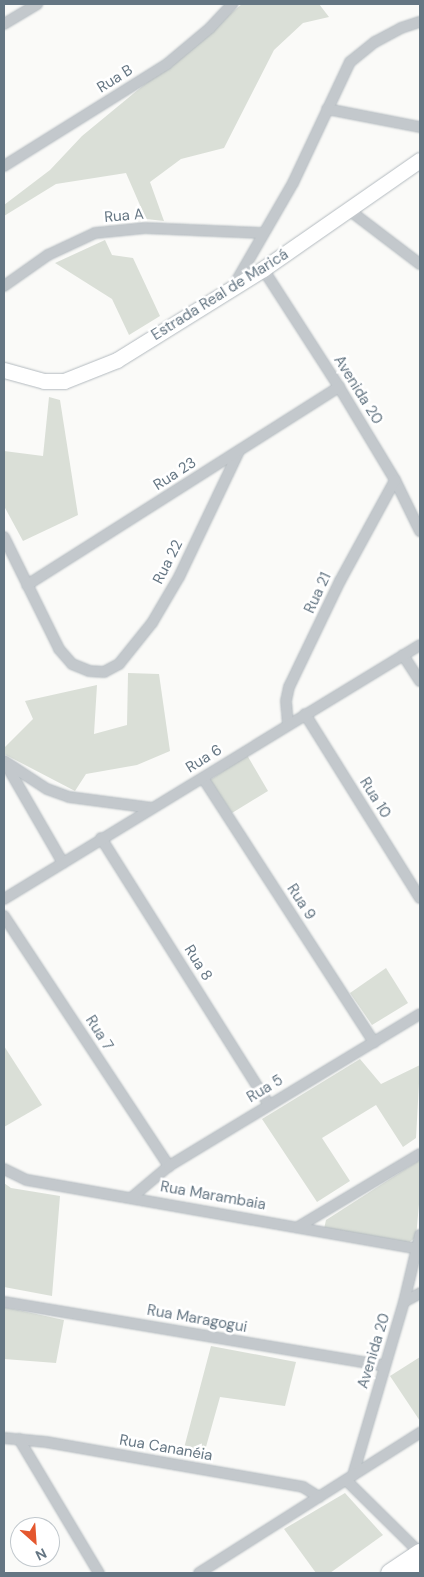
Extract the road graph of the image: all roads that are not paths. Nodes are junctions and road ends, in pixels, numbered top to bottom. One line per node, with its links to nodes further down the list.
1 (37, 4): 4 (street)
2 (232, 4): 8 (street, Rua B)
3 (420, 22): 5 (street)
4 (4, 24)
5 (328, 108): 6 (street); 10 (street)
6 (420, 127)
7 (420, 160): 9 (main road, Estrada Real de Maricá)
8 (4, 166)
9 (349, 210): 11 (street); 12 (main road, Estrada Real de Maricá)
10 (262, 232): 13 (street, Rua A); 14 (street)
11 (420, 264)
12 (263, 269): 14 (main road, Estrada Real de Maricá); 16 (street, Avenida 20)
13 (4, 286)
14 (232, 288): 15 (main road, Estrada Real de Maricá)
15 (4, 370)
16 (339, 387): 17 (street, Rua 23); 18 (street, Avenida 20)
17 (238, 451): 21 (street, Rua 23); 21 (street, Rua 22)
18 (395, 480): 19 (street, Avenida 20); 26 (street, Rua 21)
19 (420, 531)
20 (4, 537): 21 (street)
21 (27, 585)
22 (420, 645): 23 (street, Rua 6)
23 (403, 655): 24 (street); 25 (street, Rua 6)
24 (420, 680)
25 (305, 714): 26 (street, Rua 6); 33 (street, Rua 10)
26 (288, 724): 28 (street, Rua 6)
27 (4, 761): 29 (street); 31 (street)
28 (203, 778): 29 (street, Rua 6); 36 (street, Rua 9)
29 (152, 808): 30 (street, Rua 6)
30 (101, 838): 31 (street, Rua 6); 37 (street, Rua 8)
31 (62, 862): 32 (street, Rua 6)
32 (4, 898)
33 (420, 898)
34 (4, 916): 39 (street, Rua 7)
35 (420, 1014): 36 (street, Rua 5)
36 (374, 1042): 37 (street, Rua 5)
37 (269, 1105): 39 (street, Rua 5)
38 (420, 1154): 42 (street)
39 (169, 1166): 41 (street, Rua 5)
40 (4, 1169): 41 (street, Rua Marambaia)
41 (131, 1198): 42 (street, Rua Marambaia)
42 (298, 1226): 44 (street, Rua Marambaia)
43 (420, 1235): 44 (street, Avenida 20)
44 (418, 1249): 47 (street, Avenida 20)
45 (420, 1292): 47 (street)
46 (4, 1302): 48 (street, Rua Maragogui)
47 (404, 1302): 48 (street, Avenida 20)
48 (385, 1366): 52 (street, Avenida 20)
49 (420, 1433): 52 (street)
50 (4, 1438): 51 (street, Rua Cananéia)
51 (19, 1439): 53 (street, Rua Cananéia); 56 (street)
52 (350, 1477): 53 (street); 54 (street)
53 (320, 1497): 57 (street)
54 (420, 1553): 58 (highway)
55 (420, 1571): 59 (highway)
56 (99, 1573)
57 (199, 1573)
58 (390, 1573)
59 (416, 1573)

